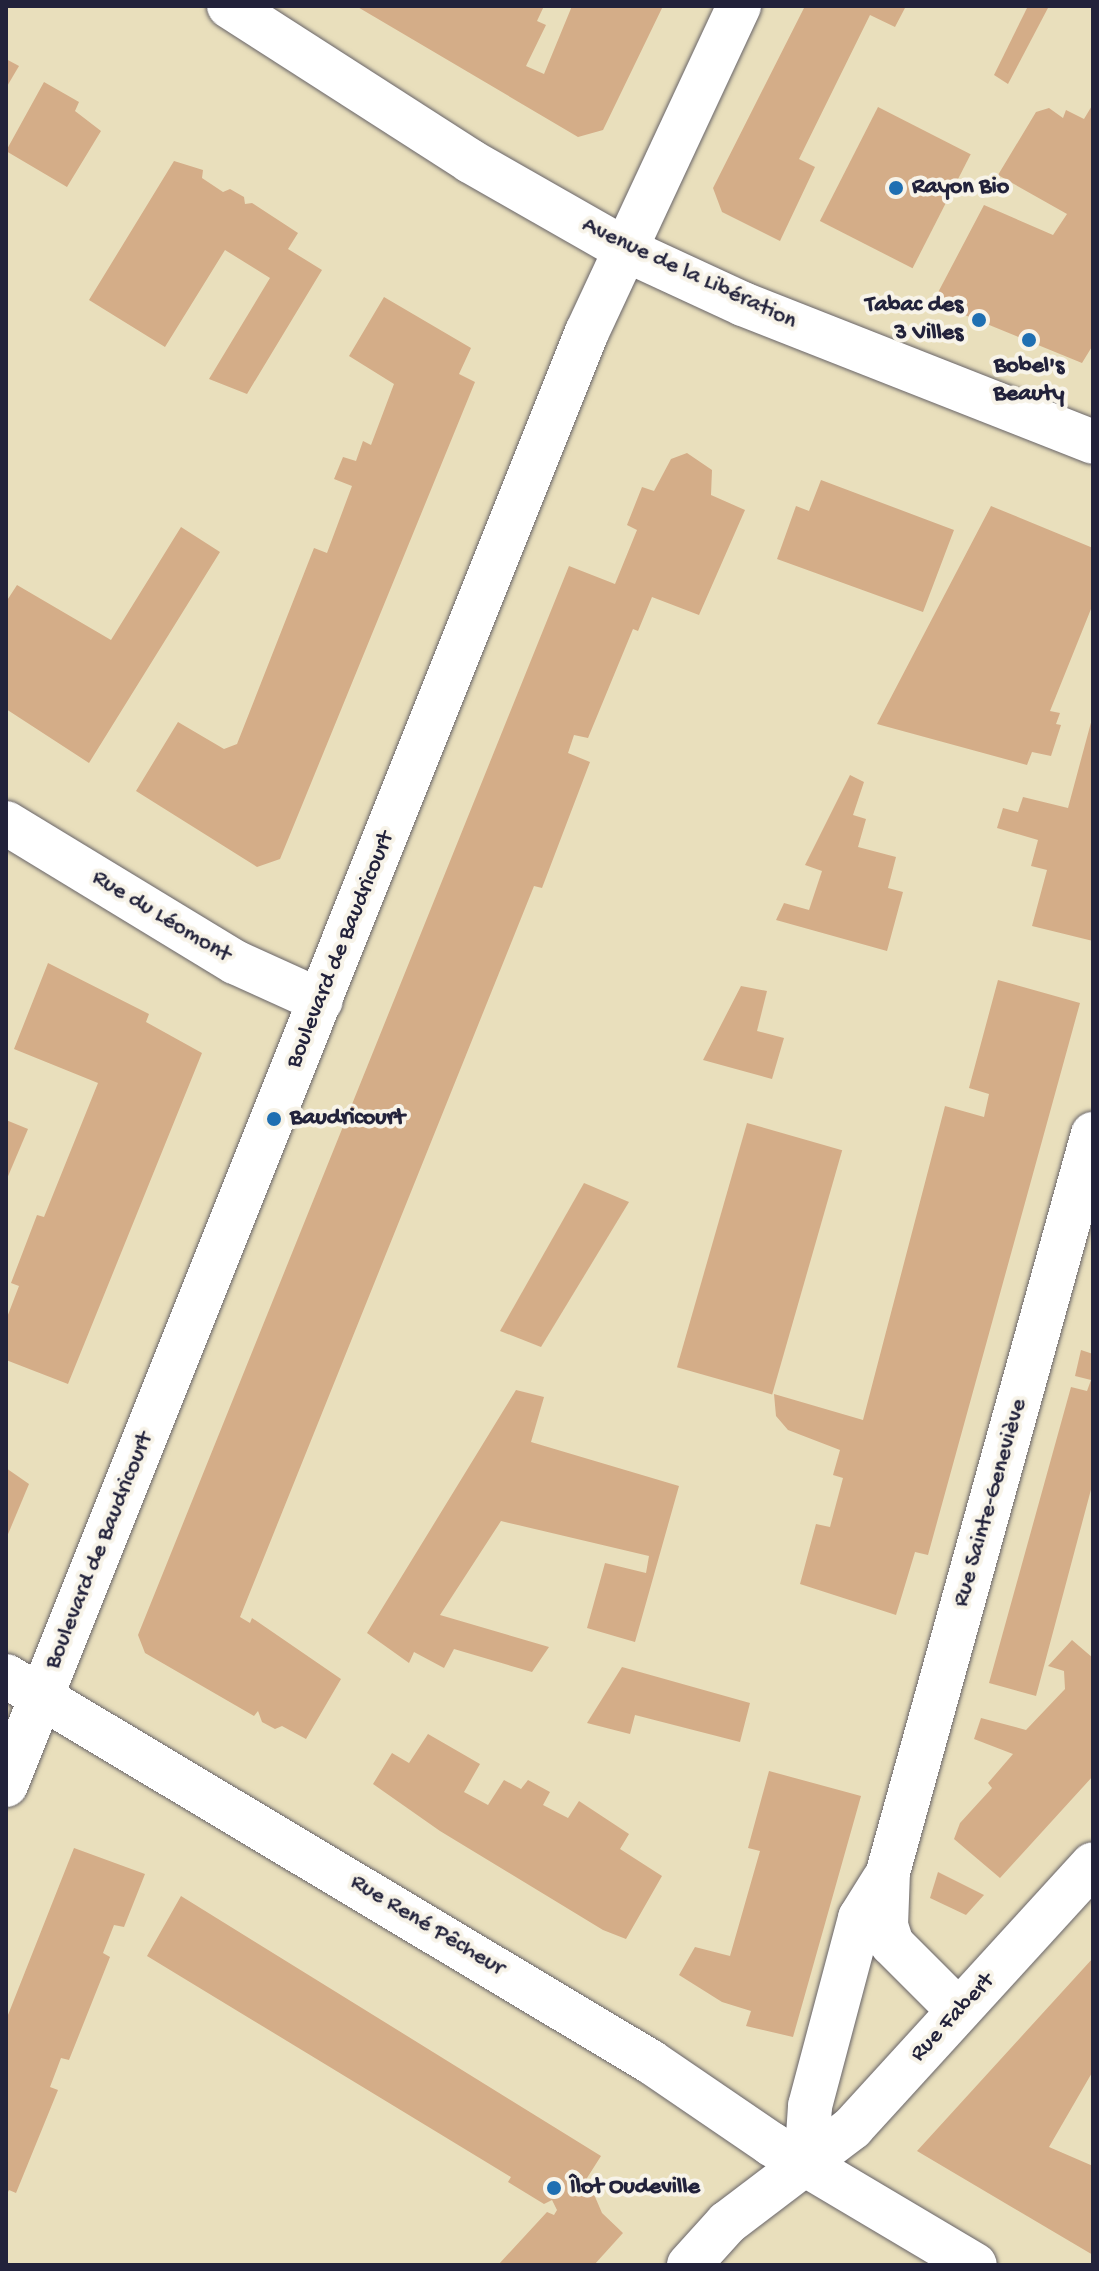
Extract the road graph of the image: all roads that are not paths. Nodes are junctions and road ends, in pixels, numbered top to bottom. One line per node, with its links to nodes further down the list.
1 (229, 6): 3 (street, Avenue de la Libération)
2 (739, 6): 3 (street, Boulevard de Baudricourt)
3 (624, 249): 4 (street, Avenue de la Libération); 6 (street, Boulevard de Baudricourt)
4 (1093, 442)
5 (6, 823): 6 (street, Rue du Léomont)
6 (321, 1001): 8 (street, Boulevard de Baudricourt)
7 (1093, 1134): 11 (street, Rue Sainte-Geneviève)
8 (24, 1686): 9 (street, Boulevard de Baudricourt); 13 (street, Rue René Pêcheur)
9 (6, 1785)
10 (1093, 1864): 12 (street, Rue Fabert)
11 (888, 1872): 12 (street, Rue Sainte-Geneviève); 13 (street, Rue Sainte-Geneviève)
12 (958, 2010): 13 (street, Rue Fabert)
13 (806, 2165): 14 (street, Rue Fabert); 15 (street, Rue René Pêcheur)
14 (689, 2265)
15 (975, 2265)

